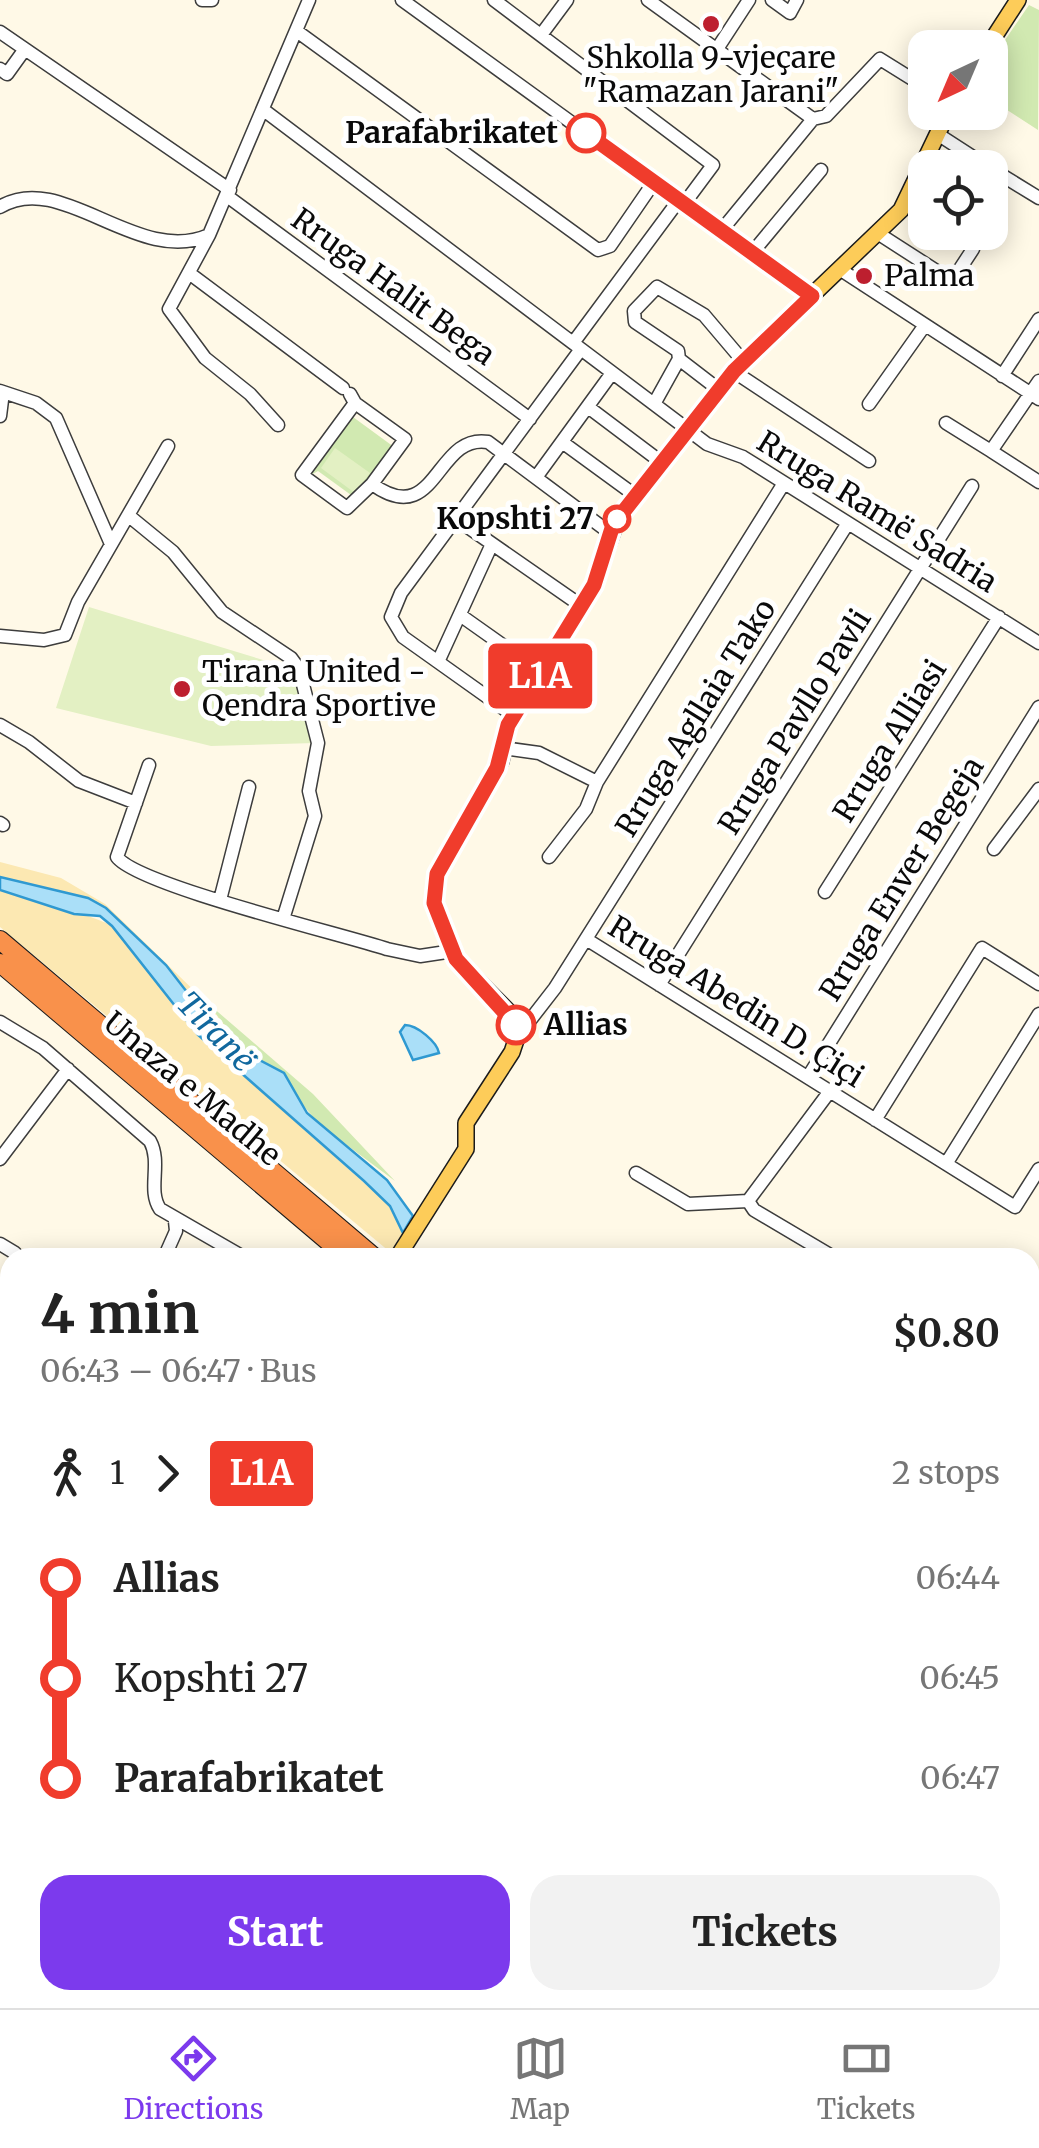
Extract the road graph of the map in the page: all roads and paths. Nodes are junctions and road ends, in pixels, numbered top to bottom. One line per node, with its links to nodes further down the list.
1 (202, 0): 2 (street)
2 (212, 0)
3 (309, 0): 14 (street)
4 (402, 0): 27 (street)
5 (494, 0): 15 (street)
6 (567, 0): 15 (street)
7 (648, 0): 17 (street)
8 (772, 0): 11 (street)
9 (1018, 0): 12 (main road)
10 (745, 2): 17 (street)
11 (794, 6)
12 (999, 30)
13 (0, 32): 16 (street, Rruga Halit Bega)
14 (298, 32): 20 (street); 27 (street)
15 (542, 35): 30 (street)
16 (25, 49): 18 (street); 28 (street, Rruga Halit Bega)
17 (716, 50): 21 (street)
18 (0, 71)
19 (908, 76): 21 (street)
20 (265, 111): 28 (street); 42 (street, Rruga Ramë Sadria)
21 (814, 119): 32 (street)
22 (941, 130): 23 (main road)
23 (939, 135): 24 (street); 33 (main road)
24 (962, 150)
25 (820, 170): 36 (street)
26 (1008, 179): 29 (street)
27 (654, 182): 30 (street)
28 (228, 193): 34 (street); 56 (street, Rruga Halit Bega)
29 (1039, 198)
30 (682, 202): 32 (street); 42 (street)
31 (0, 207): 34 (street)
32 (721, 231): 36 (street)
33 (879, 234): 35 (street); 37 (main road)
34 (209, 235): 38 (street)
35 (971, 250)
36 (752, 253): 39 (street)
37 (841, 270): 39 (main road); 41 (street)
38 (188, 273): 50 (street); 58 (street)
39 (812, 296): 44 (main road)
40 (1039, 319): 46 (street)
41 (924, 325): 46 (street); 53 (street)
42 (577, 346): 45 (street, Rruga Ramë Sadria); 56 (street)
43 (679, 359): 44 (street); 48 (street); 52 (street)
44 (738, 366): 48 (main road); 65 (street)
45 (612, 373): 52 (street, Rruga Ramë Sadria); 54 (street)
46 (1002, 376): 51 (street)
47 (1039, 381): 51 (street)
48 (718, 389): 59 (main road)
49 (1, 392): 55 (street); 76 (street)
50 (349, 395): 69 (street); 69 (street)
51 (1034, 396): 62 (street)
52 (654, 404): 59 (street, Rruga Ramë Sadria)
53 (869, 404)
54 (588, 407): 60 (street); 64 (street)
55 (0, 416)
56 (530, 419): 63 (street)
57 (946, 422): 62 (street)
58 (278, 426)
59 (686, 429): 64 (main road); 67 (street, Rruga Ramë Sadria)
60 (562, 442): 66 (street); 71 (street)
61 (168, 446): 72 (street)
62 (991, 451): 68 (street)
63 (504, 452): 66 (street); 69 (street); 73 (street)
64 (661, 462): 71 (main road)
65 (869, 462)
66 (537, 476): 75 (street)
67 (784, 482): 74 (street, Rruga Ramë Sadria); 91 (street)
68 (1039, 482)
69 (372, 484)
70 (972, 486): 78 (street, Rruga Pavllo Pavli)
71 (636, 496): 75 (main road)
72 (128, 516): 76 (street); 99 (street)
73 (455, 518): 77 (street); 84 (street)
74 (848, 523): 78 (street, Rruga Ramë Sadria); 100 (street, Rruga Agllaia Tako)
75 (610, 532): 79 (main road)
76 (111, 544): 82 (street)
77 (491, 546): 79 (street); 80 (street)
78 (921, 569): 81 (street, Rruga Ramë Sadria); 104 (street, Rruga Pavllo Pavli)
79 (583, 606): 85 (main road)
80 (460, 615): 84 (street); 85 (street)
81 (999, 618): 83 (street, Rruga Ramë Sadria); 97 (street, Rruga Alliasi)
82 (0, 636)
83 (1039, 643)
84 (438, 662): 87 (street)
85 (542, 673): 87 (main road)
86 (1039, 708): 110 (street, Rruga Enver Begeja)
87 (514, 716): 89 (main road)
88 (0, 725): 94 (street)
89 (503, 748): 91 (street); 102 (main road)
90 (149, 765): 94 (street)
91 (597, 782): 96 (street)
92 (249, 787): 98 (street)
93 (1039, 789): 95 (street)
94 (136, 803): 98 (street)
95 (994, 849)
96 (549, 857)
97 (824, 892)
98 (220, 900): 99 (street)
99 (284, 916): 102 (street)
100 (586, 938): 104 (street, Rruga Abedin D. Çiçi); 108 (street, Rruga Abedin D. Çiçi)
101 (0, 940): 122 (highway)
102 (454, 951): 108 (main road)
103 (0, 963): 121 (highway, Unaza e Madhe)
104 (659, 984): 110 (street, Rruga Abedin D. Çiçi)
105 (1039, 984): 112 (street)
106 (1039, 1014): 114 (street)
107 (0, 1022): 109 (street)
108 (517, 1036): 123 (main road, Rruga Abedin D. Çiçi)
109 (68, 1069): 113 (street); 118 (street)
110 (808, 1077): 111 (street, Rruga Abedin D. Çiçi)
111 (830, 1091): 112 (street, Rruga Abedin D. Çiçi); 117 (street)
112 (875, 1120): 114 (street, Rruga Abedin D. Çiçi)
113 (0, 1159)
114 (946, 1164): 115 (street, Rruga Abedin D. Çiçi)
115 (1039, 1169)
116 (636, 1173): 117 (street)
117 (748, 1201): 124 (street)
118 (175, 1221): 119 (street); 120 (street)
119 (169, 1248)
120 (225, 1248)
121 (336, 1248)
122 (363, 1248)
123 (404, 1248)
124 (818, 1248)

